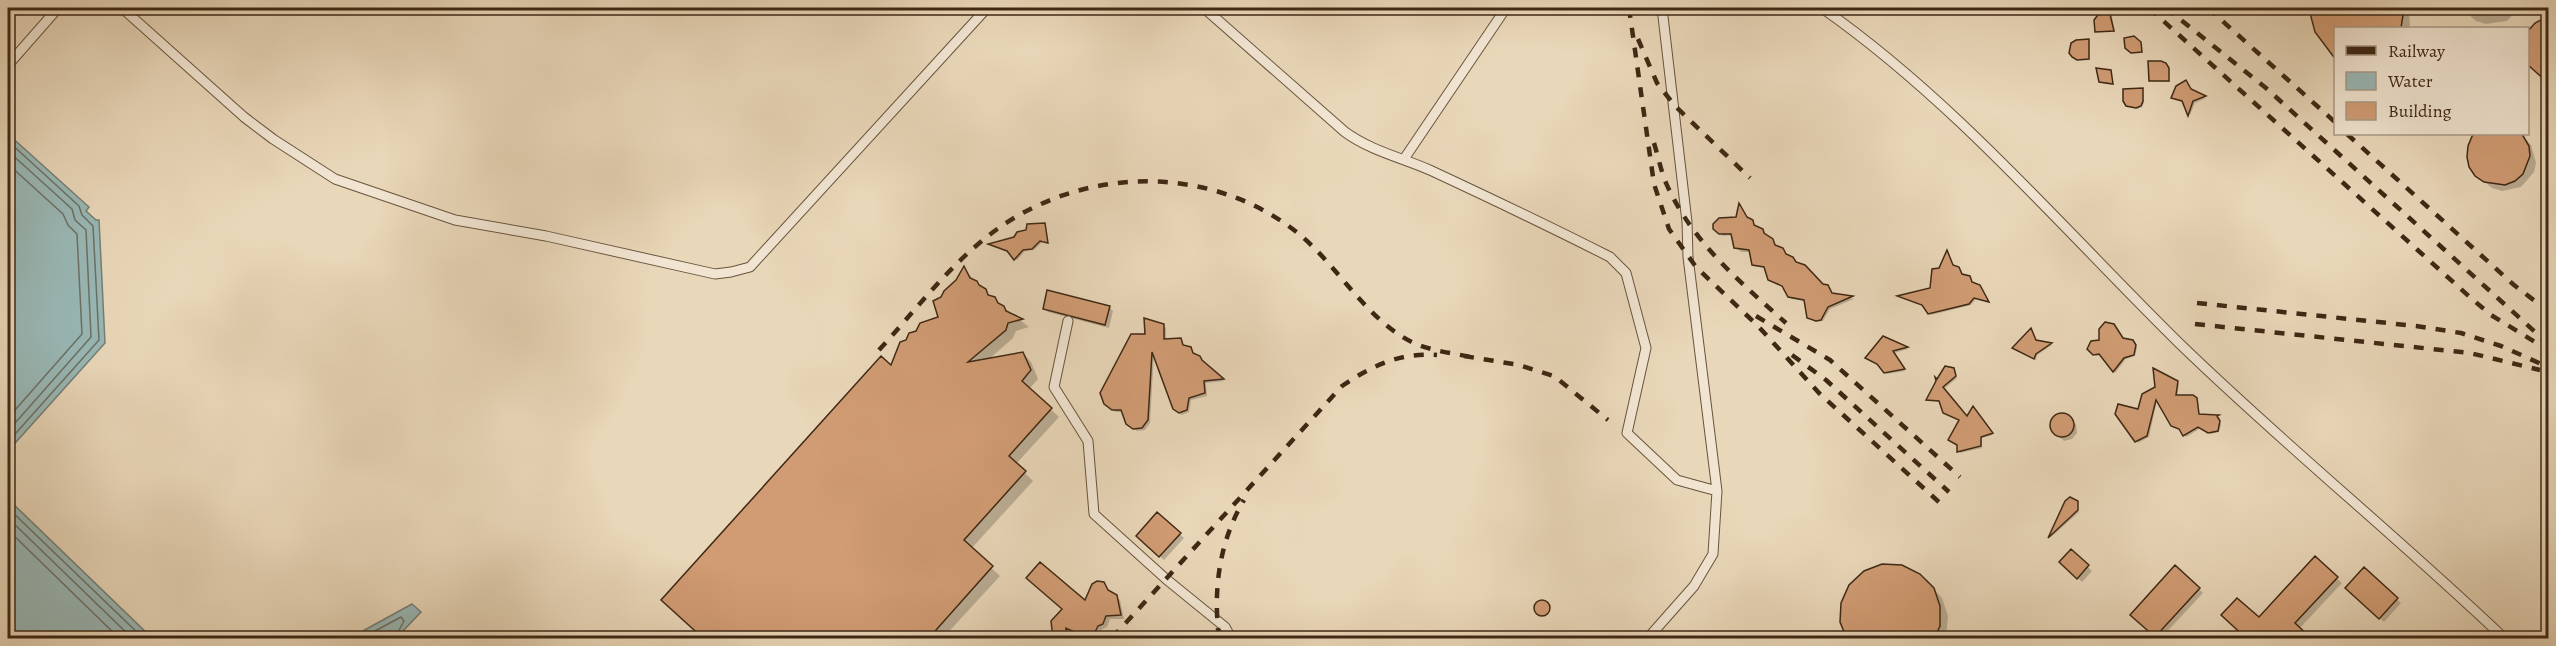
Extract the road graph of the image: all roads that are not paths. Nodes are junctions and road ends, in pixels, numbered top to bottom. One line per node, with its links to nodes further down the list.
1 (58, 8): 8 (lane)
2 (987, 8): 7 (lane)
3 (1204, 8): 9 (lane)
4 (1506, 8): 9 (lane)
5 (1662, 8): 11 (lane)
6 (1822, 8): 14 (lane)
7 (126, 9)
8 (8, 65)
9 (1404, 159): 11 (lane)
10 (1068, 321): 12 (lane)
11 (1718, 491): 13 (lane)
12 (1231, 639)
13 (1648, 639)
14 (2504, 639)

